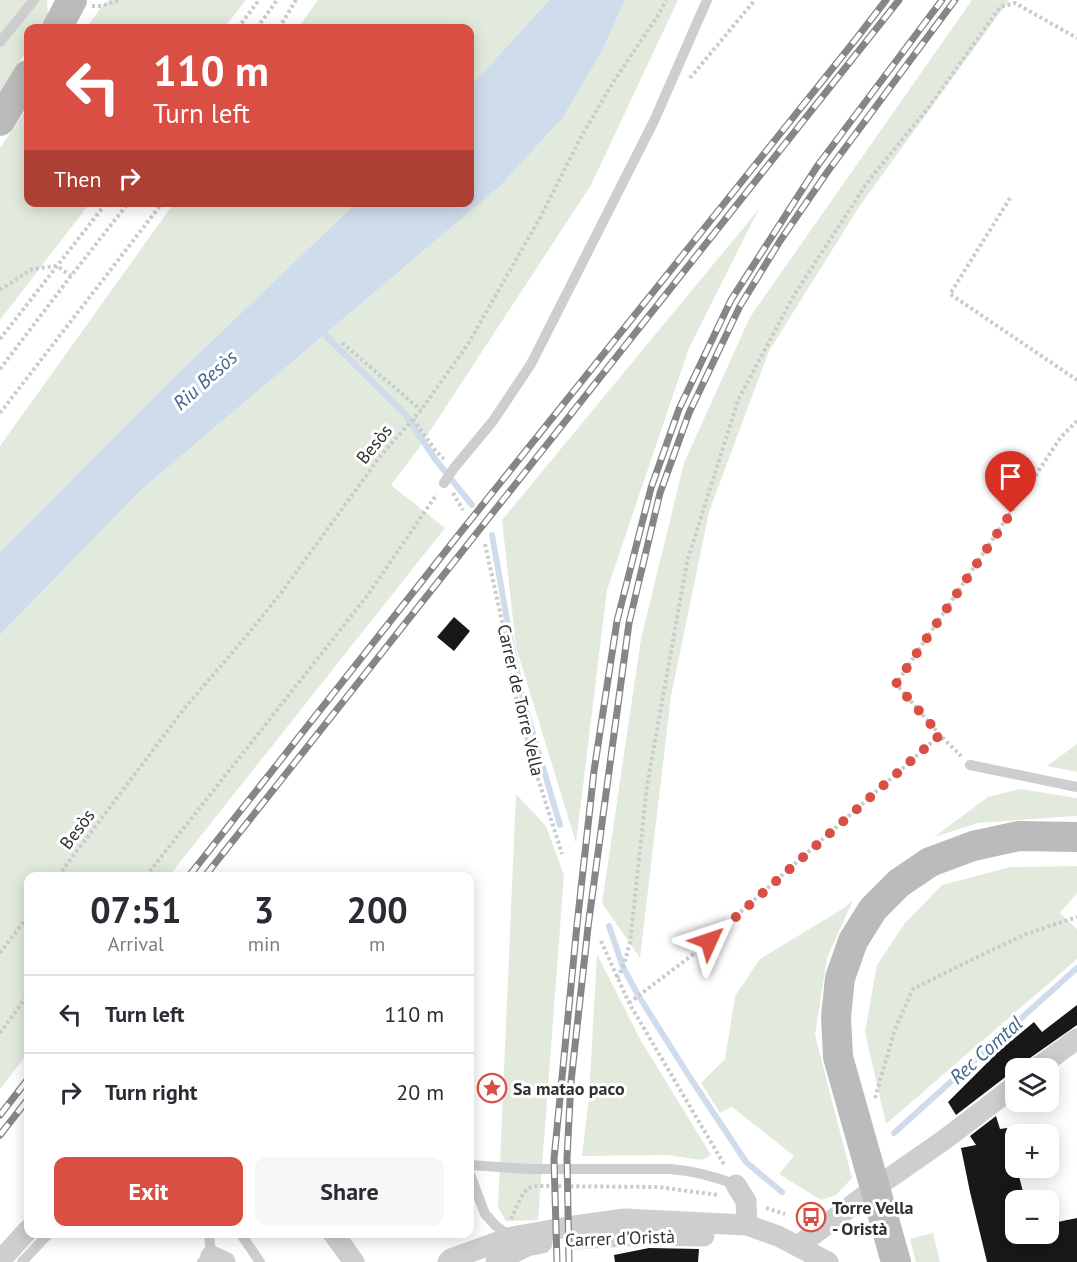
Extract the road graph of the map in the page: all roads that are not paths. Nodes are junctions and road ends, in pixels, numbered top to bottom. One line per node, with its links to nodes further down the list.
1 (34, 0): 5 (lane)
2 (707, 0): 8 (lane)
3 (82, 3): 4 (street)
4 (61, 24)
5 (0, 42)
6 (24, 82): 7 (street)
7 (0, 121)
8 (444, 483)
9 (970, 765): 10 (lane)
10 (1077, 787)
11 (1077, 837): 17 (street)
12 (1076, 1042): 13 (street)
13 (1052, 1058)
14 (1005, 1093): 17 (street)
15 (474, 1165): 18 (lane)
16 (474, 1185): 25 (lane)
17 (875, 1188): 26 (street); 35 (street)
18 (741, 1193): 19 (street)
19 (747, 1225): 25 (street, Carrer d'Oristà); 26 (street, Carrer d'Oristà)
20 (24, 1234): 28 (street)
21 (45, 1238): 29 (lane)
22 (210, 1238): 27 (lane)
23 (243, 1238): 30 (lane)
24 (337, 1238): 31 (street)
25 (516, 1243): 32 (street); 33 (street, Carrer d'Oristà)
26 (798, 1246): 34 (street, Carrer d'Oristà)
27 (212, 1260)
28 (0, 1261)
29 (22, 1262)
30 (260, 1262)
31 (354, 1262)
32 (448, 1262)
33 (496, 1262)
34 (828, 1262)
35 (896, 1262)

